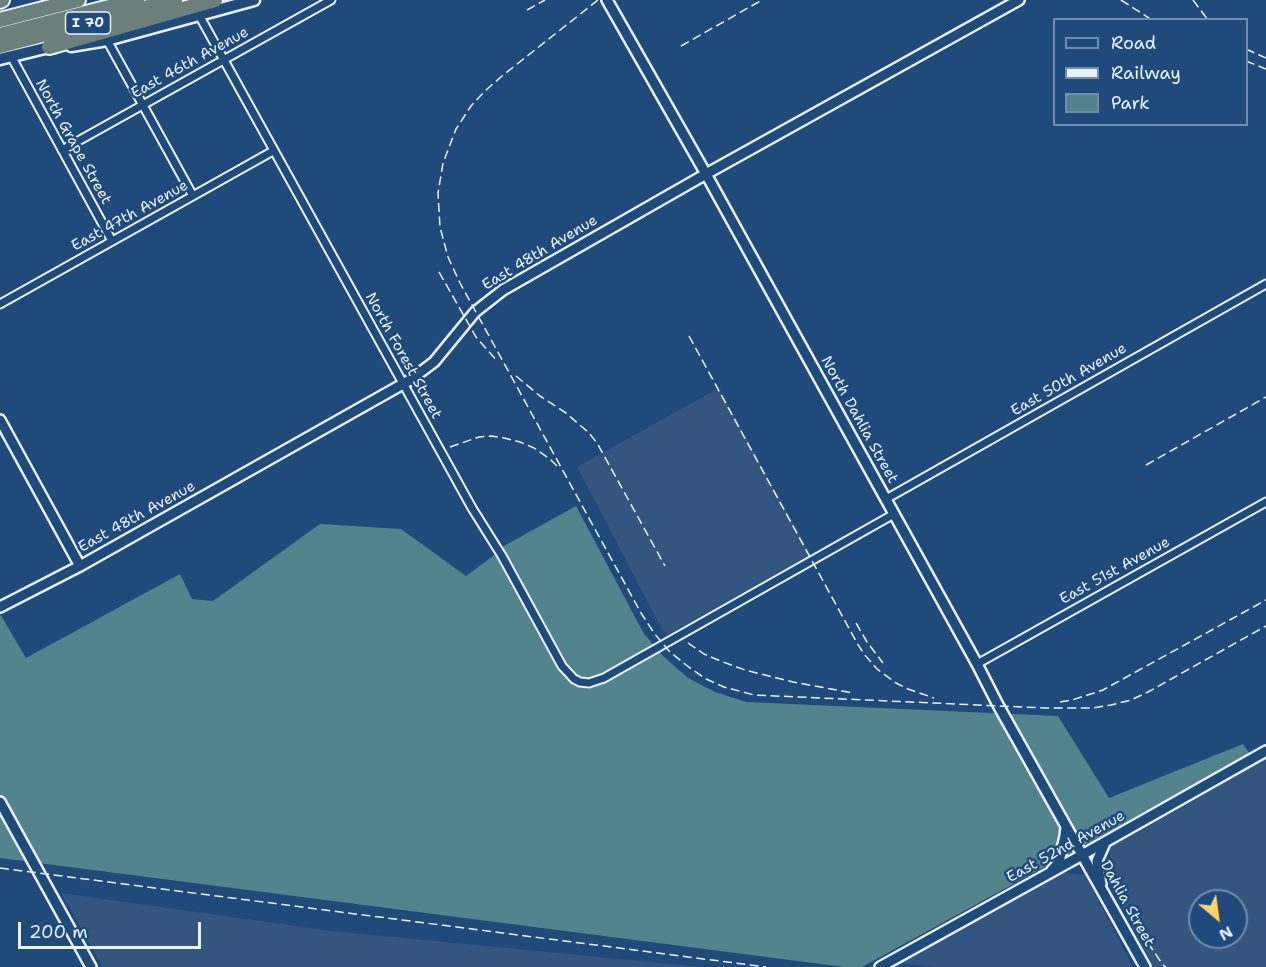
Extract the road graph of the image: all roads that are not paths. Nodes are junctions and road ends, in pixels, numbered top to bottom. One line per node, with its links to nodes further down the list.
1 (51, 0): 11 (highway, I 70)
2 (78, 0): 13 (highway)
3 (137, 0): 14 (highway)
4 (144, 0): 16 (highway)
5 (175, 0): 16 (highway, I 70)
6 (216, 0): 17 (highway)
7 (254, 0): 12 (main road)
8 (331, 0): 19 (street, East 46th Avenue)
9 (607, 0): 23 (street, North Dahlia Street)
10 (1019, 0): 23 (street, East 48th Avenue)
11 (0, 14)
12 (199, 15): 15 (main road); 19 (street, North Forest Street)
13 (0, 20)
14 (0, 35)
15 (107, 40): 17 (main road); 20 (street)
16 (0, 45)
17 (49, 47): 18 (main road)
18 (6, 57): 21 (street, North Grape Street)
19 (223, 60): 20 (street, East 46th Avenue); 22 (street, North Forest Street)
20 (143, 105): 21 (street, East 46th Avenue); 24 (street)
21 (62, 150): 25 (street, North Grape Street)
22 (273, 151): 24 (street, East 47th Avenue); 28 (street, North Forest Street)
23 (706, 174): 28 (street, East 48th Avenue); 30 (street, North Dahlia Street)
24 (193, 196): 25 (street, East 47th Avenue)
25 (112, 241): 27 (street, East 47th Avenue)
26 (1266, 284): 30 (street, East 50th Avenue)
27 (0, 304)
28 (403, 384): 32 (street, North Forest Street); 33 (street, East 48th Avenue)
29 (0, 420): 33 (street)
30 (886, 499): 32 (street, North Dahlia Street)
31 (1266, 502): 35 (street, East 51st Avenue)
32 (894, 514): 35 (street, North Dahlia Street)
33 (80, 566): 34 (street, East 48th Avenue)
34 (0, 607)
35 (977, 664): 38 (street, North Dahlia Street)
36 (1266, 751): 39 (street, East 52nd Avenue)
37 (0, 802): 43 (street)
38 (1066, 825): 40 (street, North Dahlia Street); 41 (street)
39 (1105, 843): 40 (street, East 52nd Avenue); 42 (street)
40 (1082, 855): 41 (street, East 52nd Avenue); 42 (street, Dahlia Street)
41 (1045, 876): 44 (street, East 52nd Avenue)
42 (1106, 898): 45 (street, Dahlia Street)
43 (91, 967)
44 (880, 967)
45 (1145, 967)

